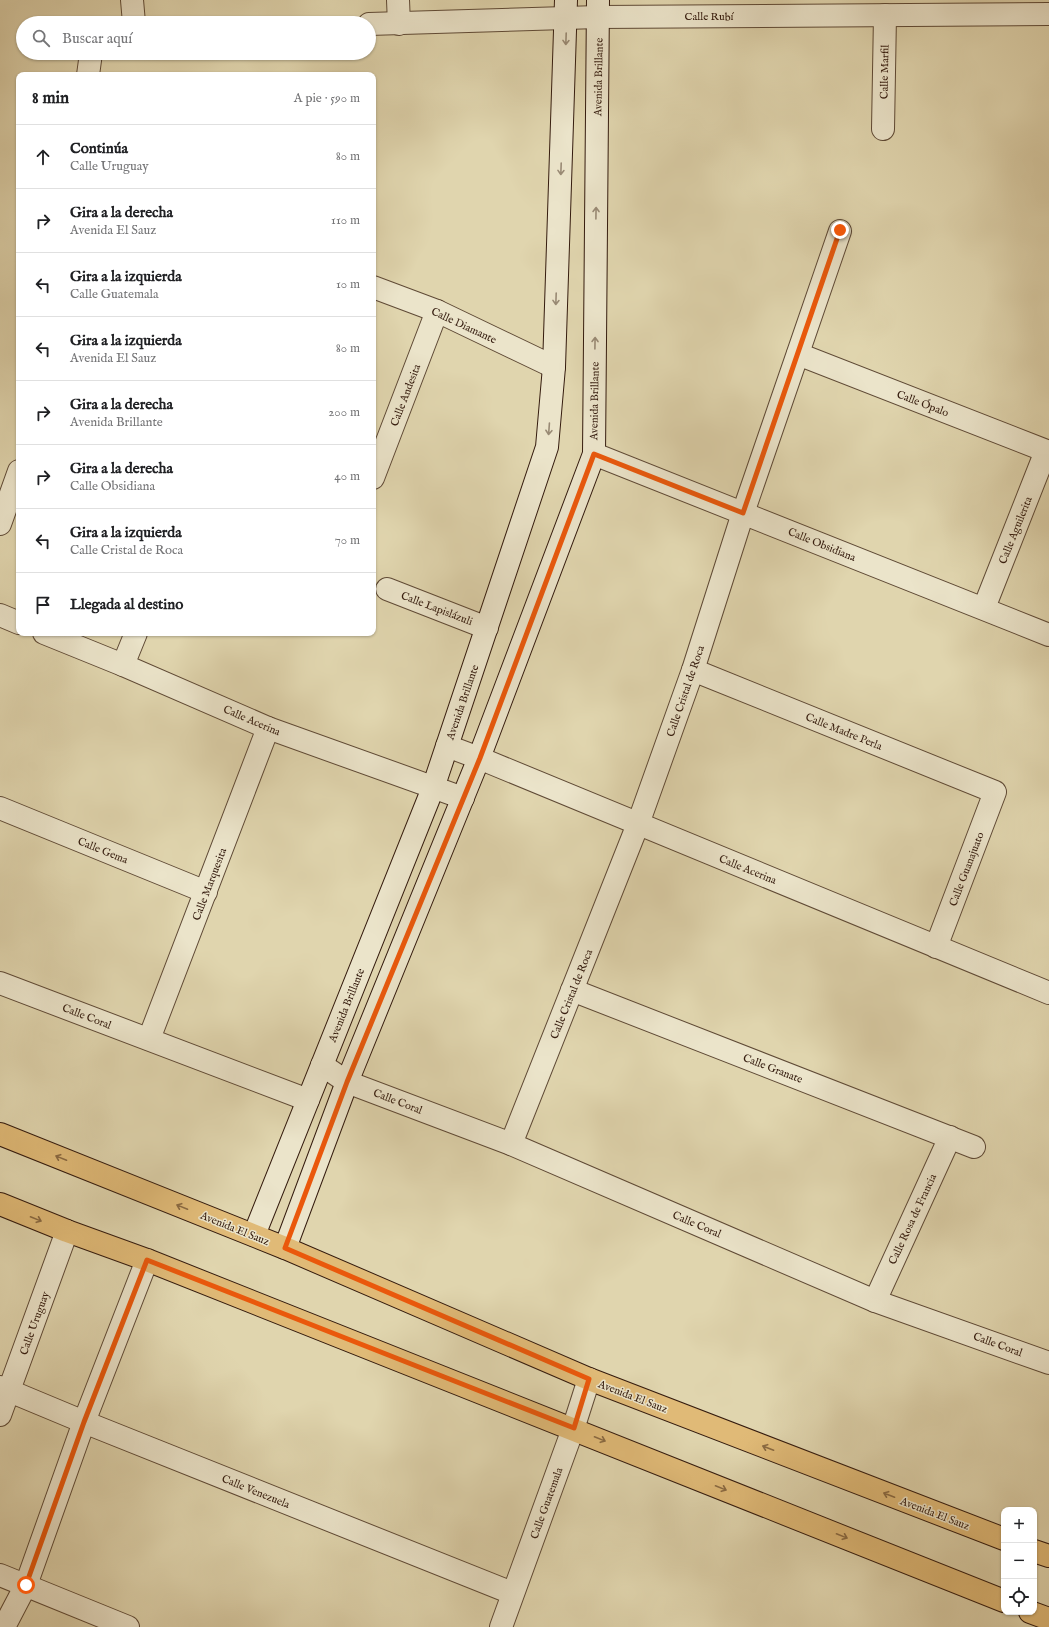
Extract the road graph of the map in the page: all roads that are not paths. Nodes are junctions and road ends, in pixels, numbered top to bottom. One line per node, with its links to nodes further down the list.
1 (132, 0): 8 (street)
2 (398, 0): 10 (street)
3 (566, 8): 4 (street, Calle Rubí); 10 (street, Calle Rubí); 18 (street, Avenida Brillante, one-way to 18)
4 (598, 8): 5 (street, Calle Rubí); 20 (street, Avenida Brillante, one-way to 4)
5 (763, 8): 7 (street, Calle Rubí)
6 (1048, 9): 7 (street, Calle Rubí)
7 (886, 15): 13 (street, Calle Marfil)
8 (133, 16)
9 (376, 24): 10 (street, Calle Rubí)
10 (399, 24)
11 (90, 60): 12 (street)
12 (88, 72)
13 (883, 129)
14 (840, 230): 17 (street, Calle Cristal de Roca)
15 (376, 288): 16 (street, Calle Diamante)
16 (437, 311): 18 (street, Calle Diamante); 21 (street, Calle Andesita)
17 (798, 354): 19 (street, Calle Ópalo); 23 (street, Calle Cristal de Roca)
18 (554, 367): 27 (street, Avenida Brillante, one-way to 27)
19 (1048, 452): 26 (street, Calle Aguilerita)
20 (594, 454): 23 (street, Calle Obsidiana); 35 (street, Avenida Brillante)
21 (376, 470)
22 (16, 479): 24 (street)
23 (743, 513): 26 (street, Calle Obsidiana); 32 (street, Calle Cristal de Roca)
24 (0, 524)
25 (387, 589): 27 (street, Calle Lapislázuli)
26 (984, 608): 28 (street, Calle Obsidiana)
27 (487, 628): 34 (street, Avenida Brillante)
28 (1049, 635)
29 (51, 636): 31 (street, Calle Acerina)
30 (135, 636): 31 (street)
31 (123, 665): 33 (street, Calle Acerina)
32 (693, 670): 37 (street, Calle Madre Perla); 40 (street, Calle Cristal de Roca)
33 (268, 728): 36 (street, Calle Acerina); 41 (street, Calle Marquesita)
34 (447, 746): 35 (street, Calle Acerina); 36 (street, Avenida Brillante)
35 (480, 758): 38 (street, Avenida Brillante); 40 (street, Calle Acerina)
36 (433, 788): 38 (street, Calle Acerina); 47 (street, Avenida Brillante)
37 (995, 792): 42 (street, Calle Guanajuato)
38 (463, 798): 48 (street, Avenida Brillante)
39 (0, 808): 41 (street, Calle Gema)
40 (638, 824): 42 (street, Calle Acerina); 44 (street, Calle Cristal de Roca)
41 (206, 892): 46 (street, Calle Marquesita)
42 (936, 947): 45 (street, Calle Acerina)
43 (0, 983): 46 (street, Calle Coral)
44 (572, 990): 51 (street, Calle Granate); 52 (street, Calle Cristal de Roca)
45 (1049, 993)
46 (149, 1039): 49 (street, Calle Coral)
47 (322, 1065): 48 (street, Calle Coral); 49 (street, Avenida Brillante)
48 (347, 1082): 52 (street, Calle Coral); 57 (street, Avenida Brillante)
49 (308, 1100): 56 (street, Avenida Brillante)
50 (0, 1134): 56 (main road, Avenida El Sauz, one-way to 50)
51 (950, 1137): 53 (street, Calle Granate); 59 (street, Calle Rosa de Francia)
52 (511, 1144): 59 (street, Calle Coral)
53 (974, 1147)
54 (0, 1204): 55 (main road, one-way to 55)
55 (67, 1231): 58 (main road); 62 (street, Calle Uruguay)
56 (254, 1235): 57 (main road, Avenida El Sauz)
57 (285, 1248): 61 (main road, Avenida El Sauz)
58 (147, 1260): 64 (street); 65 (main road)
59 (875, 1301): 60 (street, Calle Coral)
60 (1049, 1363)
61 (589, 1379): 65 (street, Calle Guatemala); 66 (main road, Avenida El Sauz, one-way to 61)
62 (4, 1388): 63 (street, Calle Uruguay); 64 (street, Calle Venezuela)
63 (0, 1415)
64 (84, 1422): 70 (street); 71 (street, Calle Venezuela)
65 (574, 1428): 71 (street, Calle Guatemala); 72 (main road, one-way to 72)
66 (1001, 1538)
67 (1037, 1552): 68 (main road)
68 (1049, 1556)
69 (0, 1575): 70 (street)
70 (26, 1585): 75 (street); 76 (street)
71 (512, 1593): 77 (street, Calle Guatemala)
72 (1001, 1600)
73 (1037, 1615): 74 (main road)
74 (1049, 1620)
75 (4, 1627)
76 (128, 1627)
77 (501, 1627)

